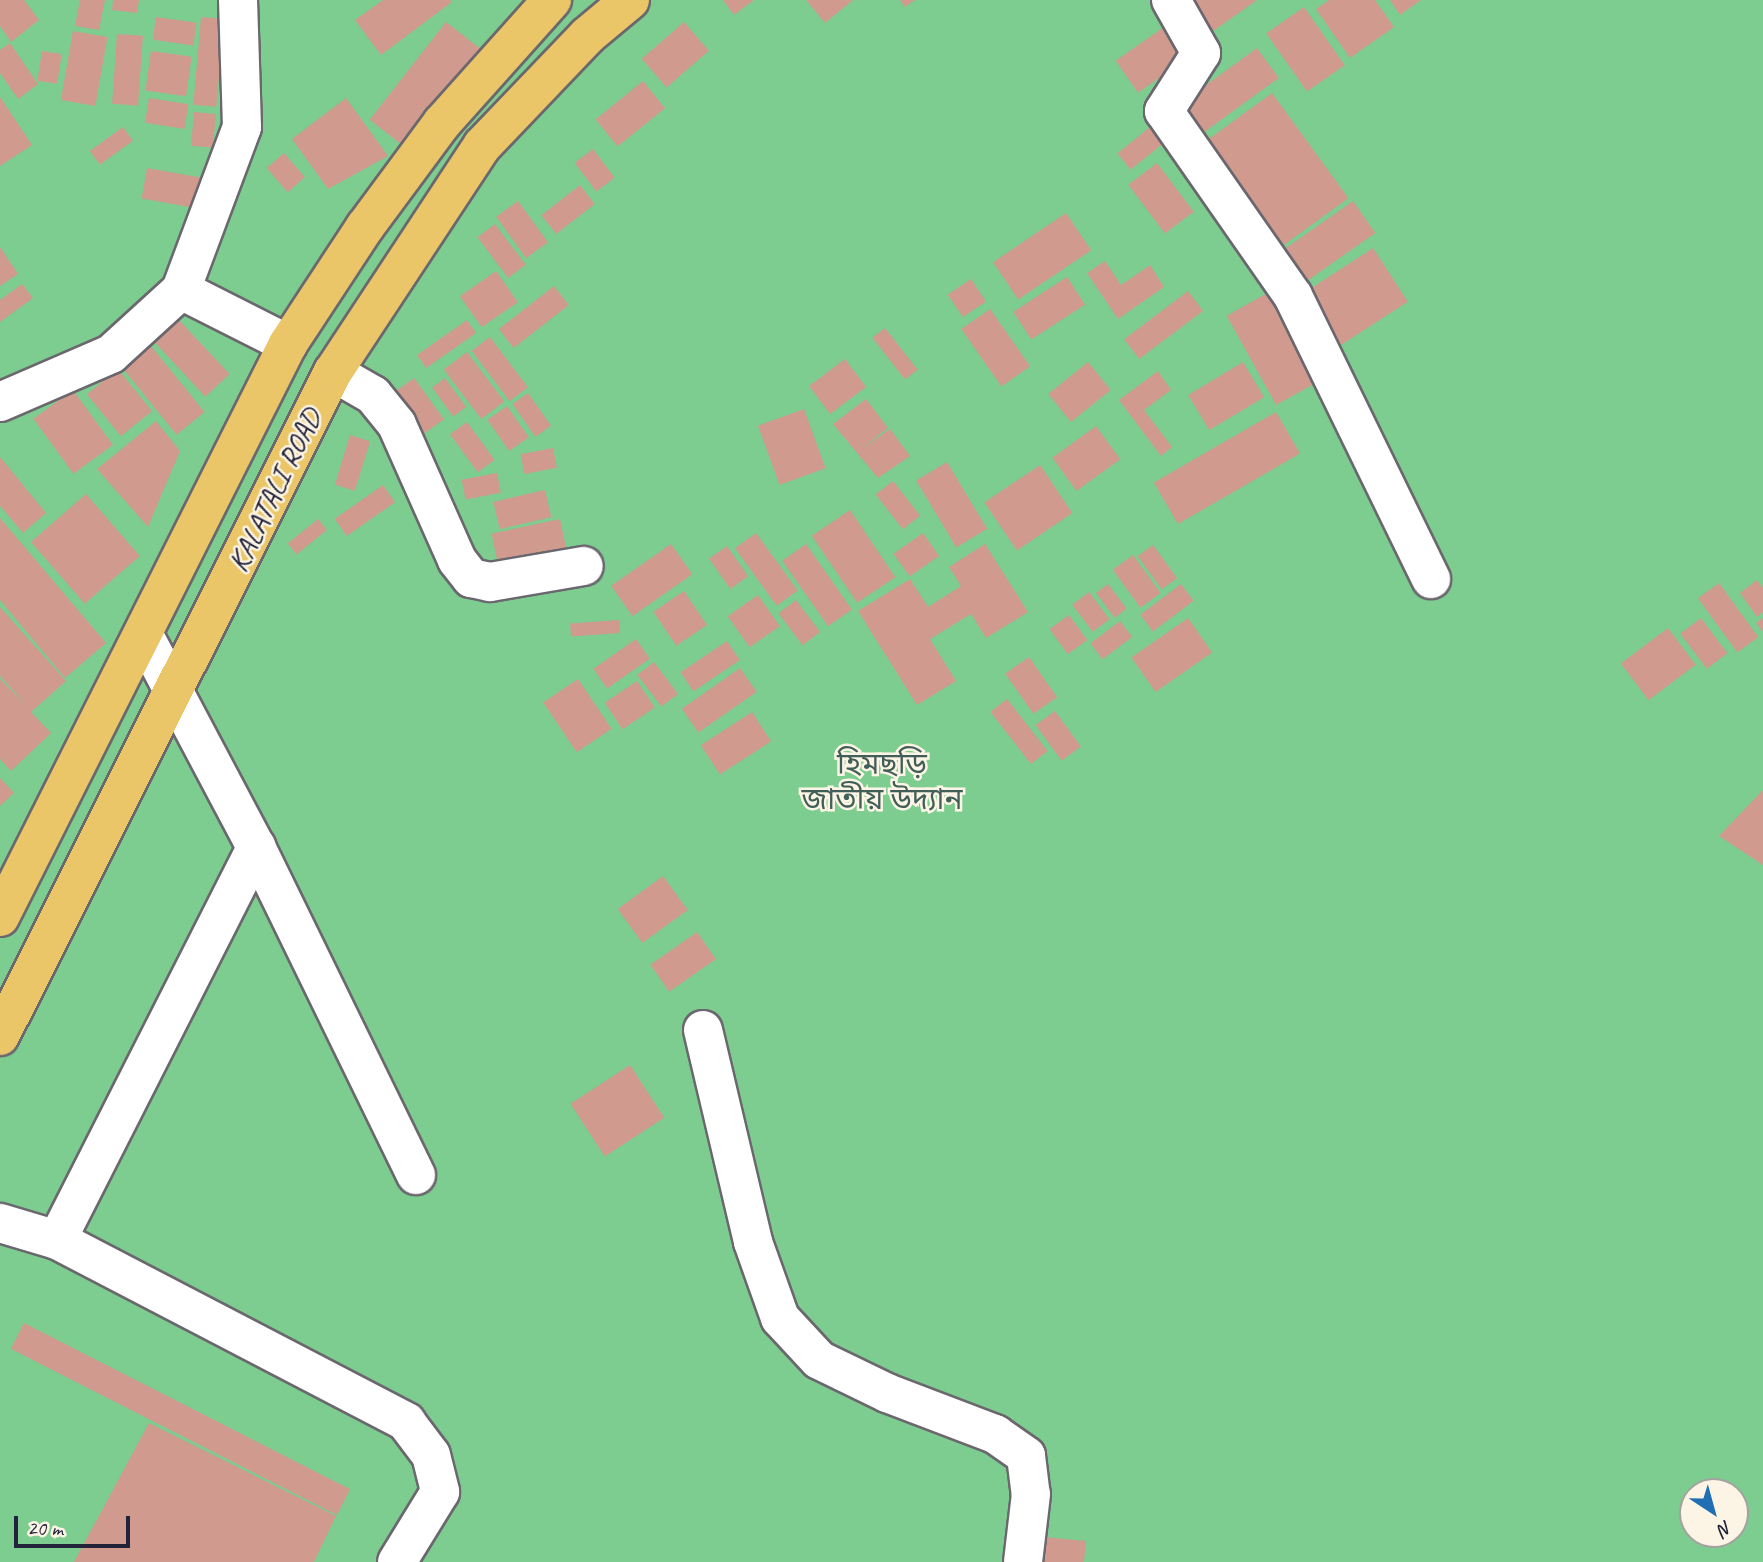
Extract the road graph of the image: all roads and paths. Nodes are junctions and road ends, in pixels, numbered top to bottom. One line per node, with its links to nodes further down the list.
1 (238, 0): 5 (street)
2 (552, 0): 6 (highway, KALATALI ROAD)
3 (629, 0): 7 (highway, KALATALI ROAD)
4 (1171, 0): 10 (street)
5 (181, 290): 6 (street); 8 (street)
6 (288, 344): 11 (highway, KALATALI ROAD)
7 (333, 372): 9 (street); 12 (highway, KALATALI ROAD)
8 (0, 402)
9 (584, 566)
10 (1431, 579)
11 (143, 634): 12 (street); 14 (highway, KALATALI ROAD)
12 (174, 692): 13 (street); 16 (highway, KALATALI ROAD)
13 (256, 847): 17 (street); 19 (street)
14 (0, 916)
15 (703, 1030): 21 (street)
16 (0, 1036)
17 (416, 1175)
18 (0, 1223): 19 (street)
19 (57, 1240): 20 (street)
20 (397, 1562)
21 (1023, 1562)

